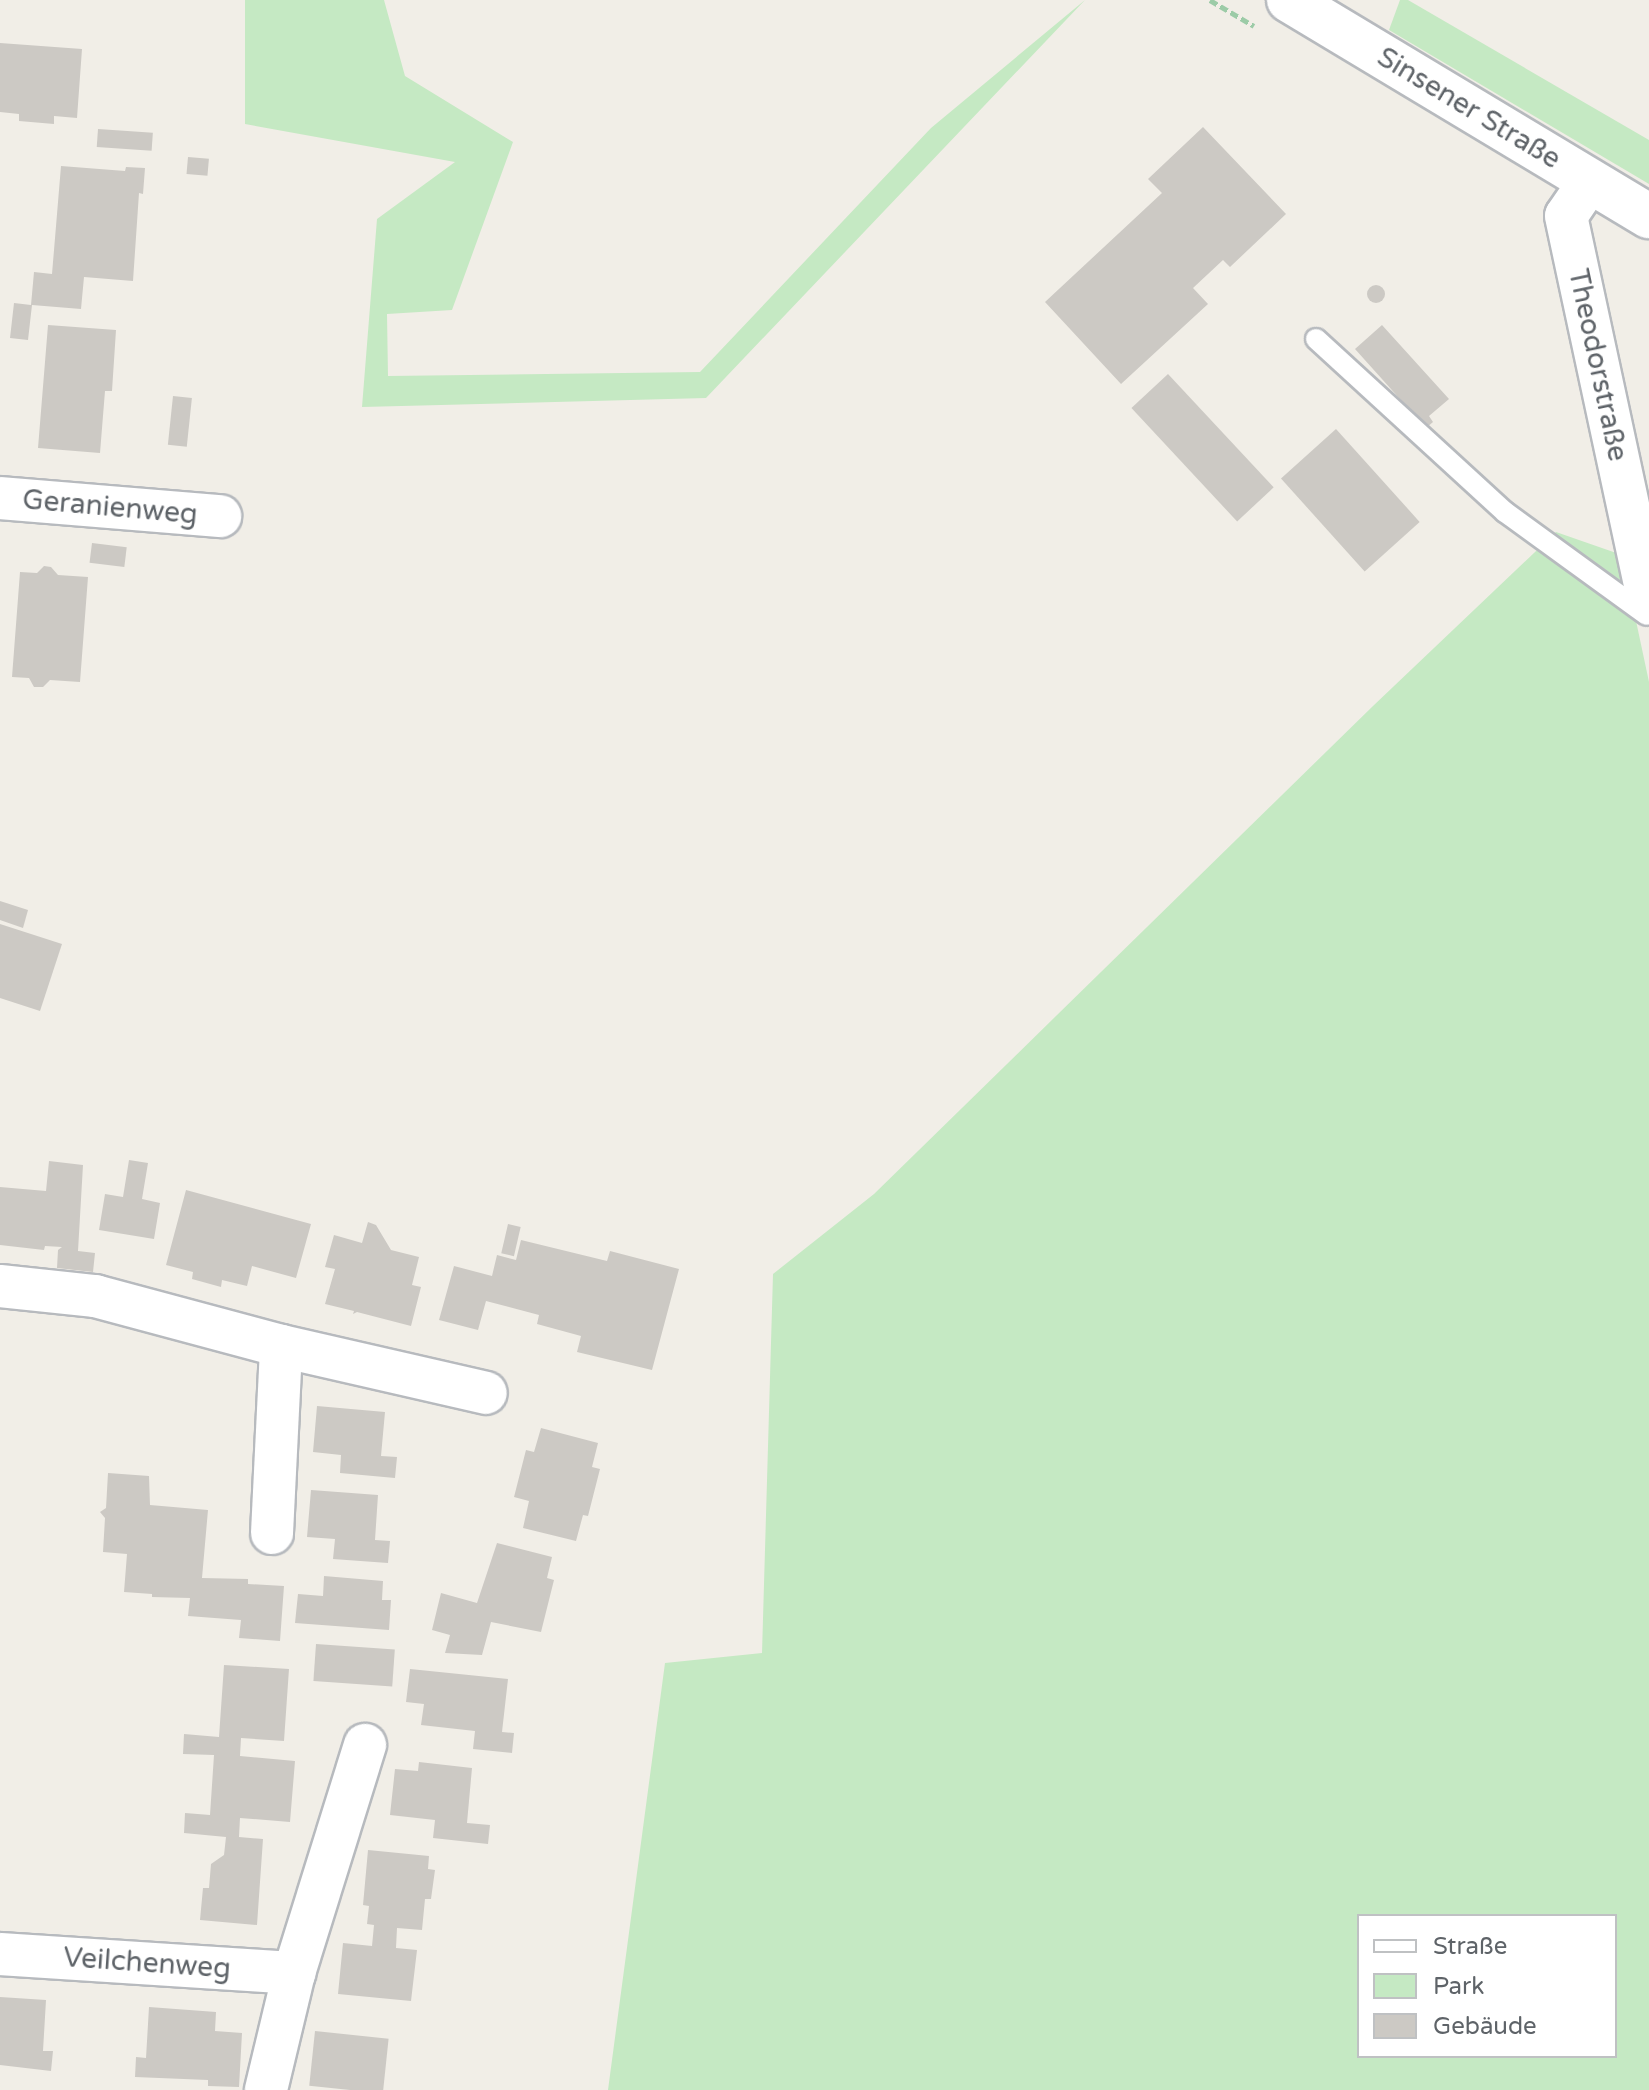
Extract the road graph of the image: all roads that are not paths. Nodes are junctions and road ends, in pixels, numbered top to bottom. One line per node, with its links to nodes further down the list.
1 (1289, 0): 2 (main road, Sinsener Straße)
2 (1590, 181): 3 (main road, Sinsener Straße); 7 (street, Theodorstraße)
3 (1649, 216)
4 (1316, 339): 8 (lane)
5 (0, 498): 6 (street, Geranienweg)
6 (220, 516)
7 (1649, 602)
8 (1649, 617)
9 (0, 1286): 10 (street)
10 (281, 1346): 11 (street); 12 (street)
11 (486, 1393)
12 (272, 1533)
13 (365, 1745): 15 (street)
14 (0, 1954): 15 (street, Veilchenweg)
15 (294, 1973): 16 (street)
16 (266, 2090)

